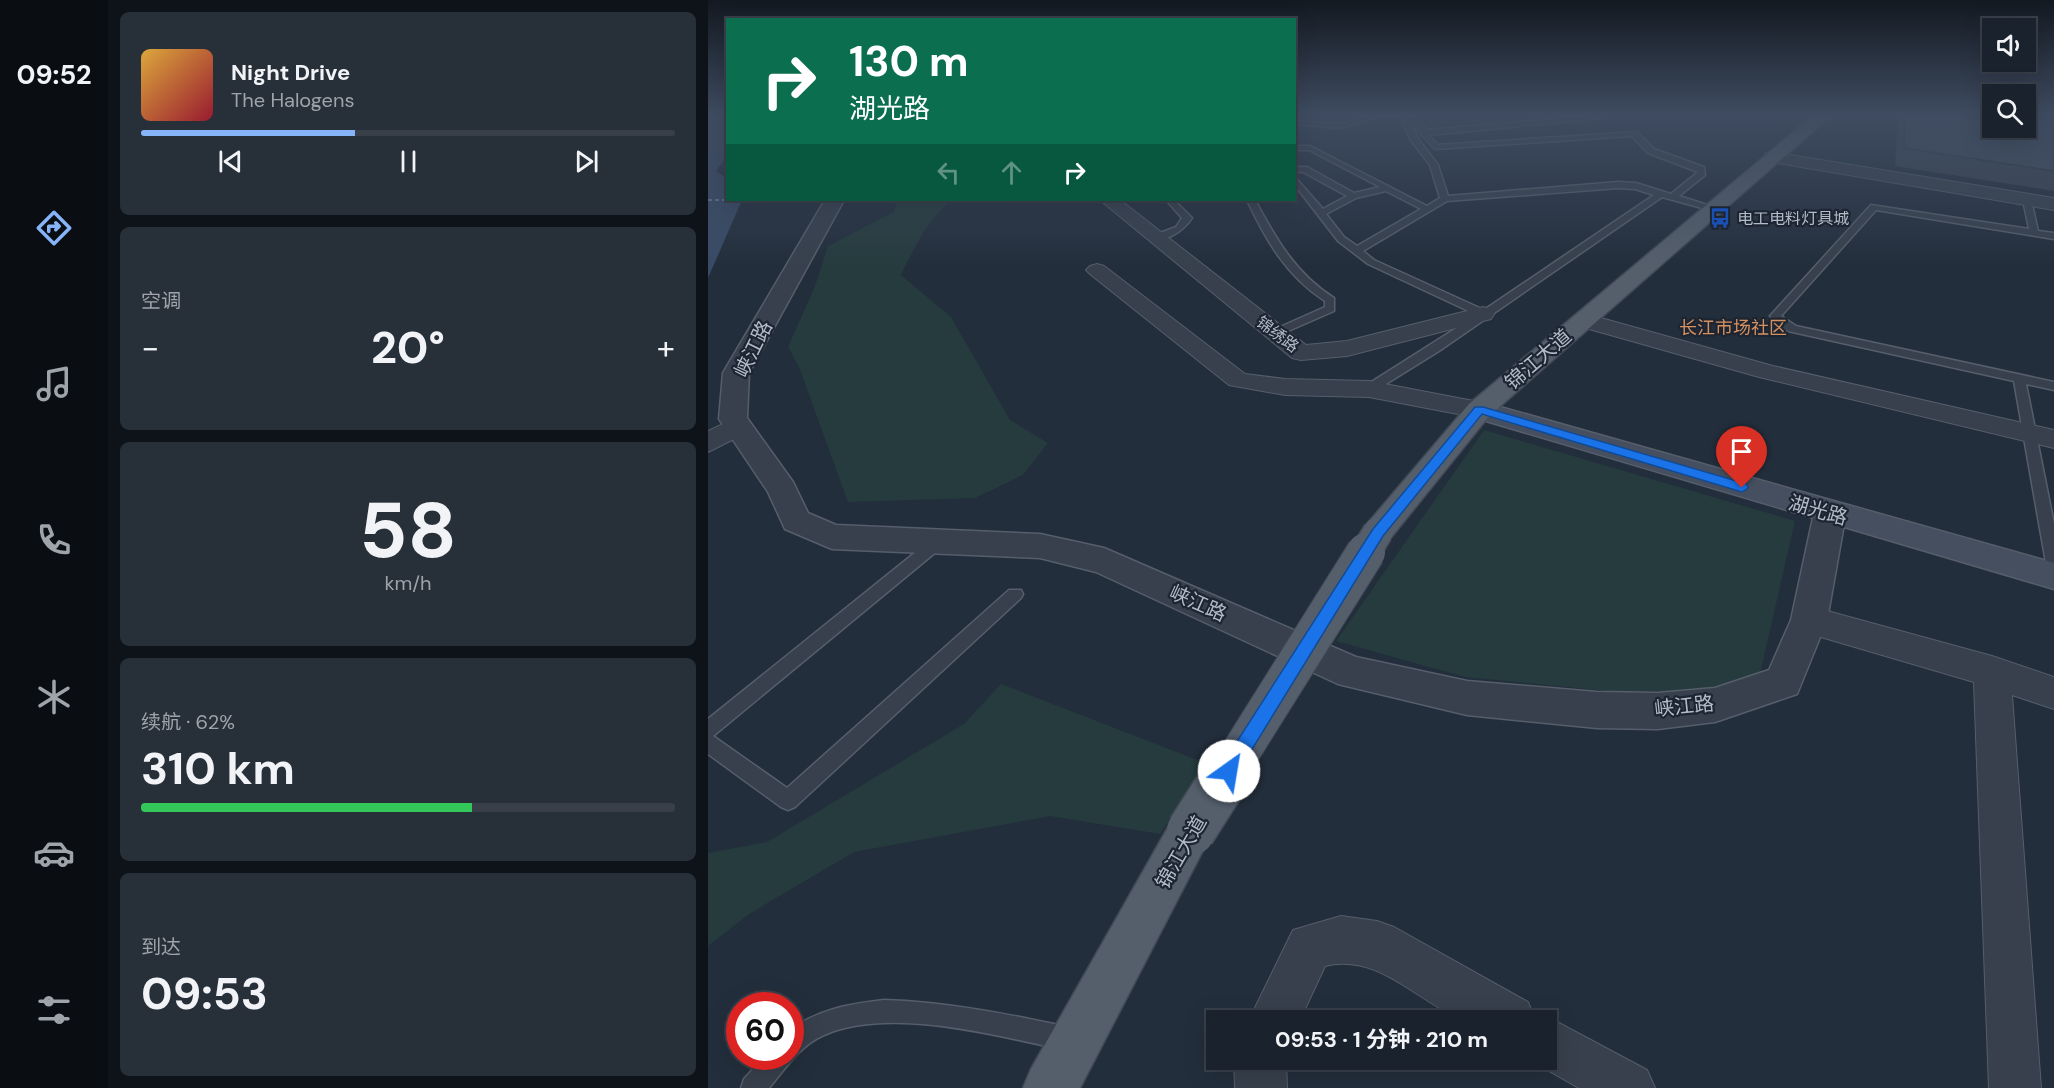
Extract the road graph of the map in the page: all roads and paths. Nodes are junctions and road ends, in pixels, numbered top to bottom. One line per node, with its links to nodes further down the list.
1 (1344, 165): 8 (lane)
2 (1434, 165): 11 (lane)
3 (1689, 165): 9 (lane)
4 (1763, 165): 18 (main road, 锦江大道)
5 (1818, 165): 12 (street)
6 (1296, 170): 10 (lane)
7 (1296, 181): 20 (lane)
8 (1387, 188): 10 (lane); 19 (lane)
9 (1666, 195): 11 (lane); 18 (lane); 26 (lane)
10 (1353, 196): 20 (lane)
11 (1446, 199): 19 (lane)
12 (2027, 200): 17 (street); 21 (lane)
13 (833, 201): 33 (street, 峡江路)
14 (1110, 201): 23 (street, 锦绣路)
15 (1171, 201): 23 (lane)
16 (1252, 201): 28 (lane)
17 (2054, 204)
18 (1713, 208): 27 (main road, 锦江大道)
19 (1427, 209): 24 (lane)
20 (1320, 214): 24 (lane)
21 (2034, 233): 22 (lane); 29 (lane)
22 (2054, 236)
23 (1155, 238): 28 (street, 锦绣路)
24 (1356, 251): 26 (lane)
25 (1097, 270): 31 (street)
26 (1483, 314): 28 (street, 锦绣路); 31 (lane)
27 (1583, 320): 32 (main road, 锦江大道); 34 (street)
28 (1275, 333)
29 (2019, 378): 30 (lane); 34 (lane)
30 (2054, 386)
31 (1369, 389): 32 (street)
32 (1479, 410): 37 (main road, 湖光路); 50 (main road, 锦江大道, bridge)
33 (738, 426): 36 (street); 38 (street, 峡江路)
34 (2029, 433): 35 (street); 39 (lane)
35 (2054, 439)
36 (708, 443)
37 (1830, 513): 40 (main road, 湖光路); 42 (street, 峡江路)
38 (938, 543): 42 (street, 峡江路); 45 (lane)
39 (2054, 563)
40 (2054, 576)
41 (1015, 594): 46 (lane)
42 (1809, 620): 43 (street)
43 (1992, 672): 44 (street); 58 (street)
44 (2054, 693)
45 (708, 730)
46 (708, 743)
47 (1279, 1010): 48 (street)
48 (1492, 1010)
49 (804, 1034): 50 (lane)
50 (1077, 1041): 55 (main road, 锦江大道)
51 (1557, 1047): 57 (street)
52 (769, 1070): 54 (lane)
53 (1260, 1070): 56 (street)
54 (753, 1088)
55 (1050, 1088)
56 (1261, 1088)
57 (1629, 1088)
58 (2015, 1088)

